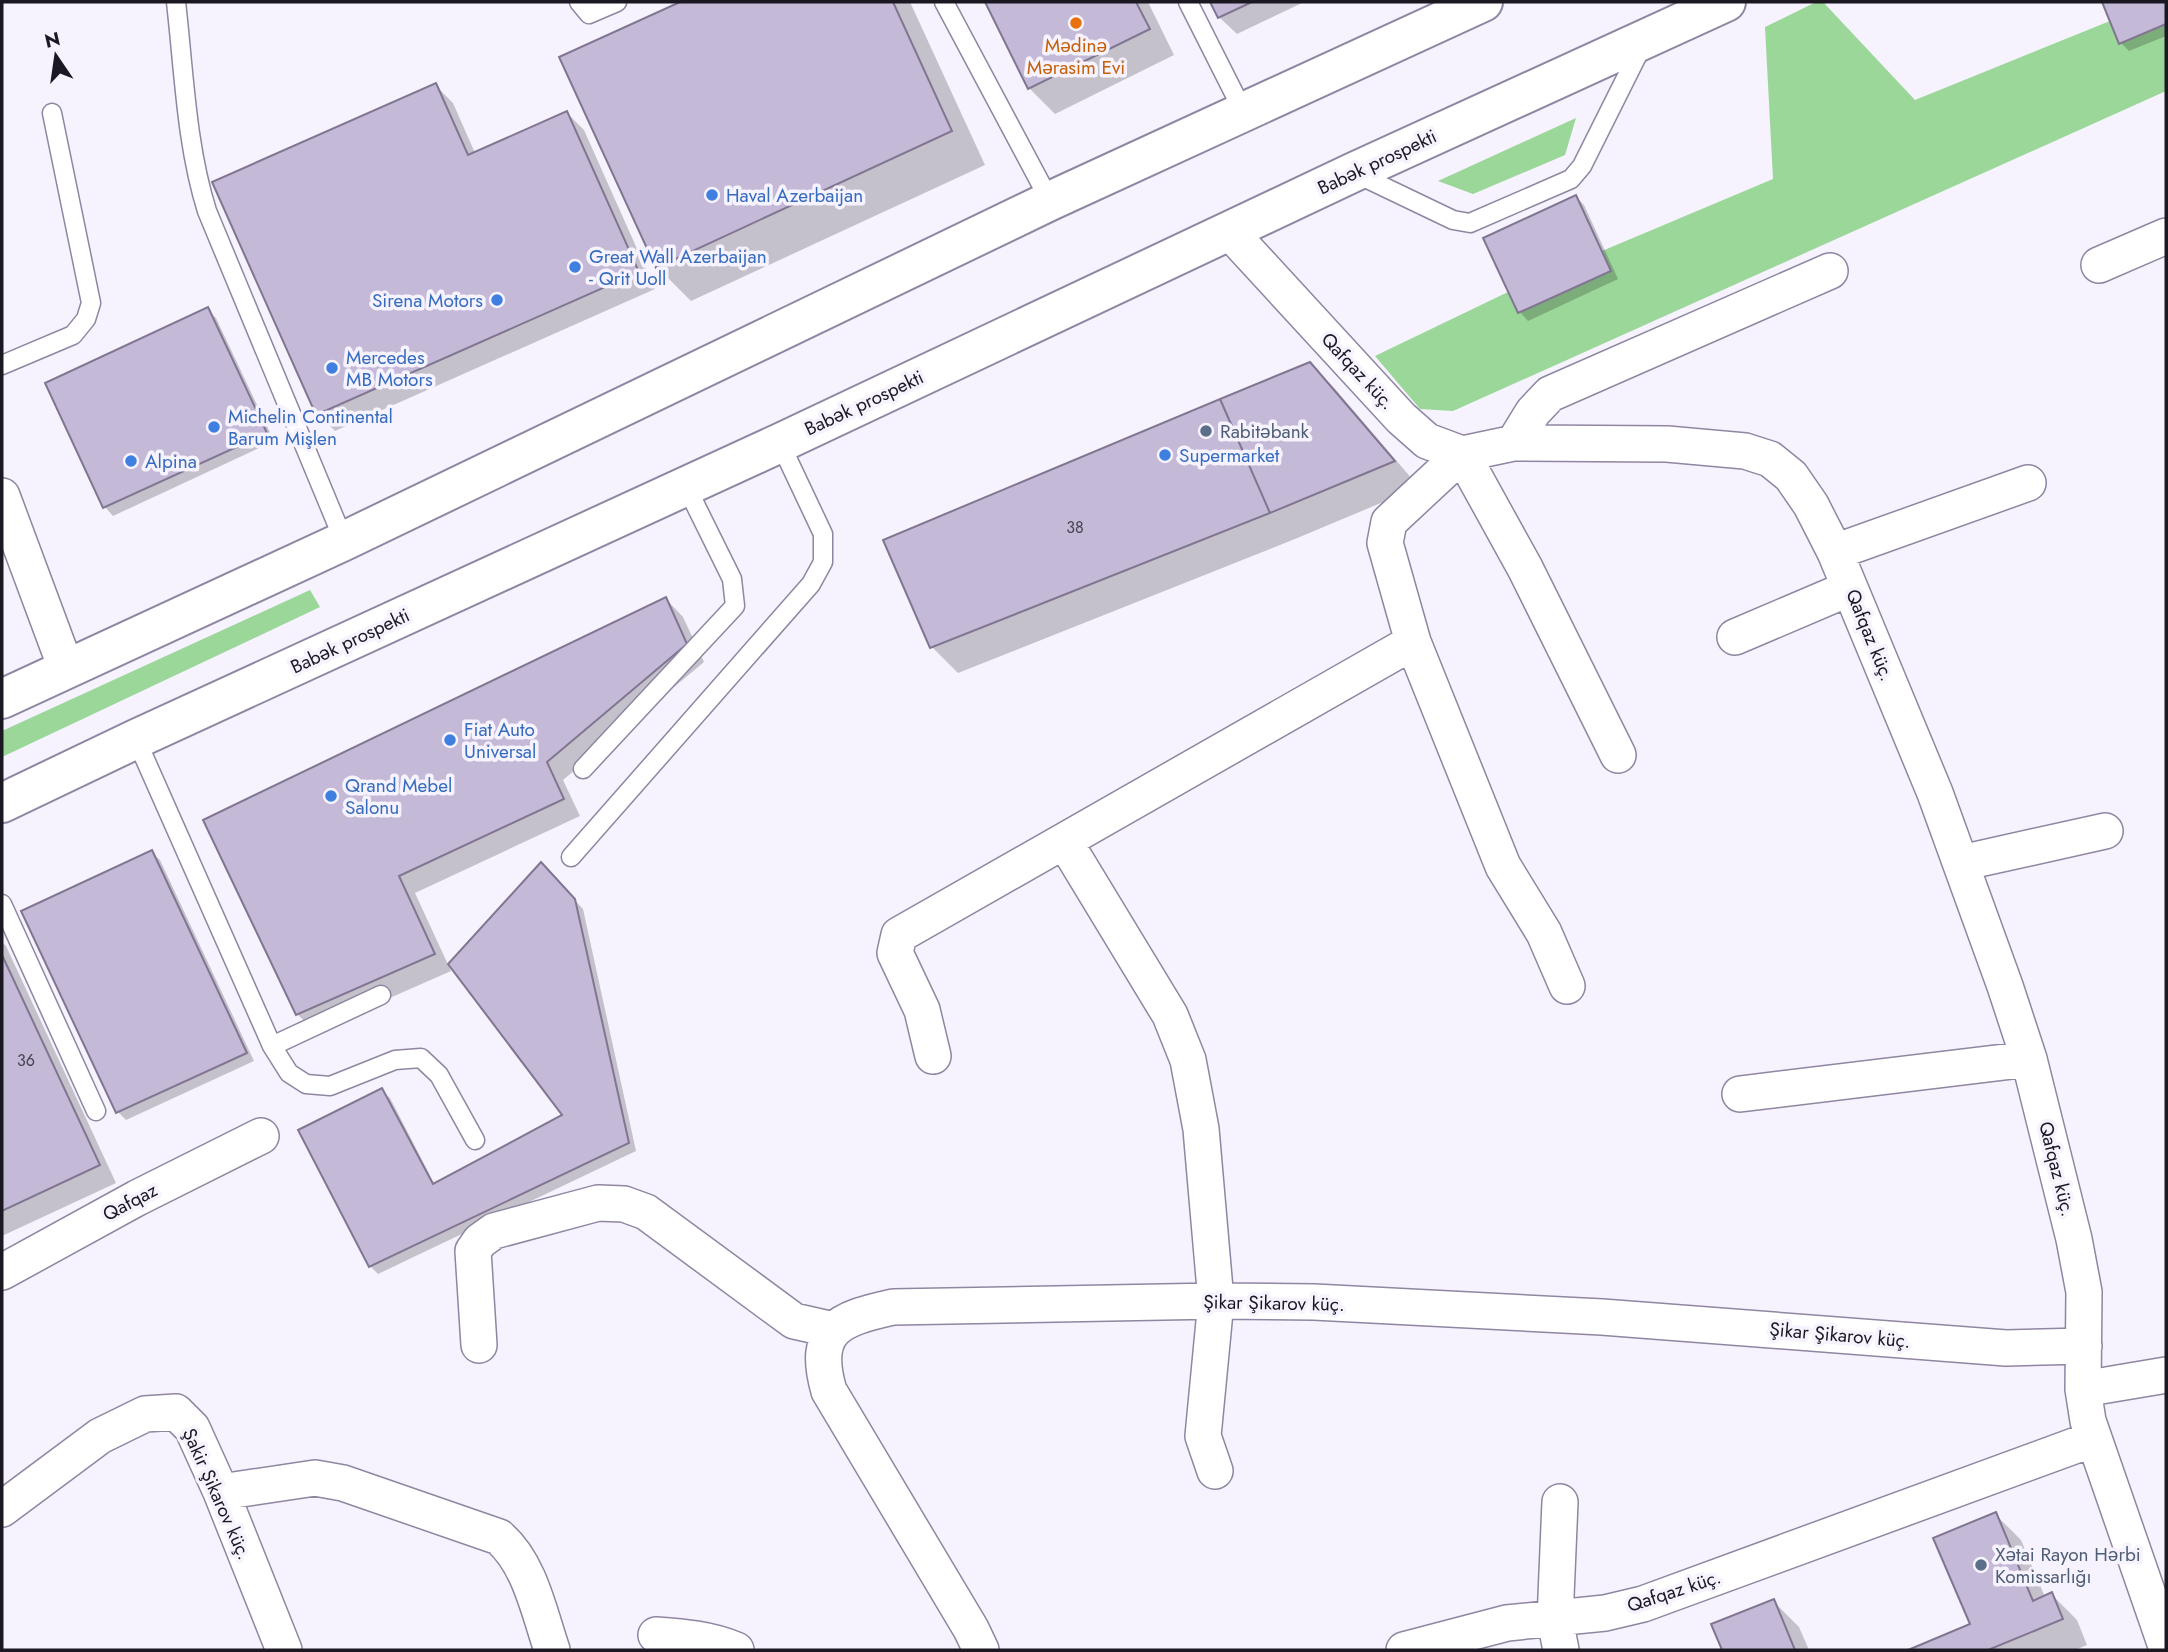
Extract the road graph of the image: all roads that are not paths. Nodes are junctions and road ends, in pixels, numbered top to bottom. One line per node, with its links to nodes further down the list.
1 (176, 2): 24 (lane)
2 (579, 2): 3 (lane)
3 (617, 2)
4 (944, 2): 12 (lane)
5 (1188, 2): 10 (lane)
6 (1483, 2): 10 (main road)
7 (1726, 2): 8 (main road, Babək prospekti)
8 (1646, 39): 11 (main road, Babək prospekti); 11 (lane)
9 (52, 113): 17 (lane)
10 (1244, 113): 12 (main road)
11 (1354, 172): 13 (main road, Babək prospekti)
12 (1050, 201): 24 (main road)
13 (1229, 231): 18 (main road, Babək prospekti); 20 (street, Qafqaz küç.)
14 (2166, 236): 15 (street)
15 (2099, 265)
16 (1830, 271): 19 (street)
17 (2, 365)
18 (780, 443): 22 (main road, Babək prospekti); 37 (lane)
19 (1514, 443): 20 (street, Qafqaz küç.); 25 (street, Qafqaz küç.)
20 (1462, 454): 28 (street); 32 (street)
21 (2028, 482): 25 (street)
22 (686, 486): 31 (main road, Babək prospekti); 33 (lane)
23 (2, 496): 29 (street)
24 (344, 541): 29 (main road)
25 (1835, 552): 26 (street, Qafqaz küç.)
26 (1850, 588): 27 (street); 38 (street, Qafqaz küç.)
27 (1735, 637)
28 (1413, 642): 36 (street); 40 (street)
29 (66, 668): 30 (main road)
30 (7, 698)
31 (136, 739): 34 (main road, Babək prospekti); 42 (lane)
32 (1618, 755)
33 (583, 769)
34 (2, 803)
35 (2105, 831): 38 (street)
36 (1065, 842): 43 (street); 50 (street)
37 (571, 857)
38 (1961, 863): 44 (street, Qafqaz küç.)
39 (2, 904): 46 (lane)
40 (1567, 986)
41 (381, 995): 42 (lane)
42 (272, 1046): 48 (lane)
43 (933, 1056)
44 (2029, 1059): 45 (street); 53 (street, Qafqaz küç.)
45 (1740, 1094)
46 (96, 1111)
47 (261, 1136): 49 (street, Qafqaz)
48 (475, 1140)
49 (2, 1272)
50 (1216, 1301): 51 (street, Şikar Şikarov küç.); 53 (street, Şikar Şikarov küç.); 57 (street)
51 (834, 1330): 52 (street); 67 (street)
52 (479, 1345)
53 (2084, 1346): 55 (street, Qafqaz küç.)
54 (2166, 1375): 55 (street)
55 (2083, 1388): 56 (street, Qafqaz küç.)
56 (2093, 1439): 62 (street, Qafqaz küç.); 63 (street, Qafqaz küç.)
57 (1215, 1471)
58 (221, 1492): 60 (street, Şakir Şikarov küç.); 64 (street, Şakir Şikarov küç.); 65 (street)
59 (1560, 1502): 62 (street)
60 (2, 1509)
61 (656, 1635): 66 (street)
62 (1558, 1635): 68 (street, Qafqaz küç.)
63 (2166, 1646)
64 (284, 1650)
65 (552, 1650)
66 (736, 1650)
67 (981, 1650)
68 (1404, 1650)

